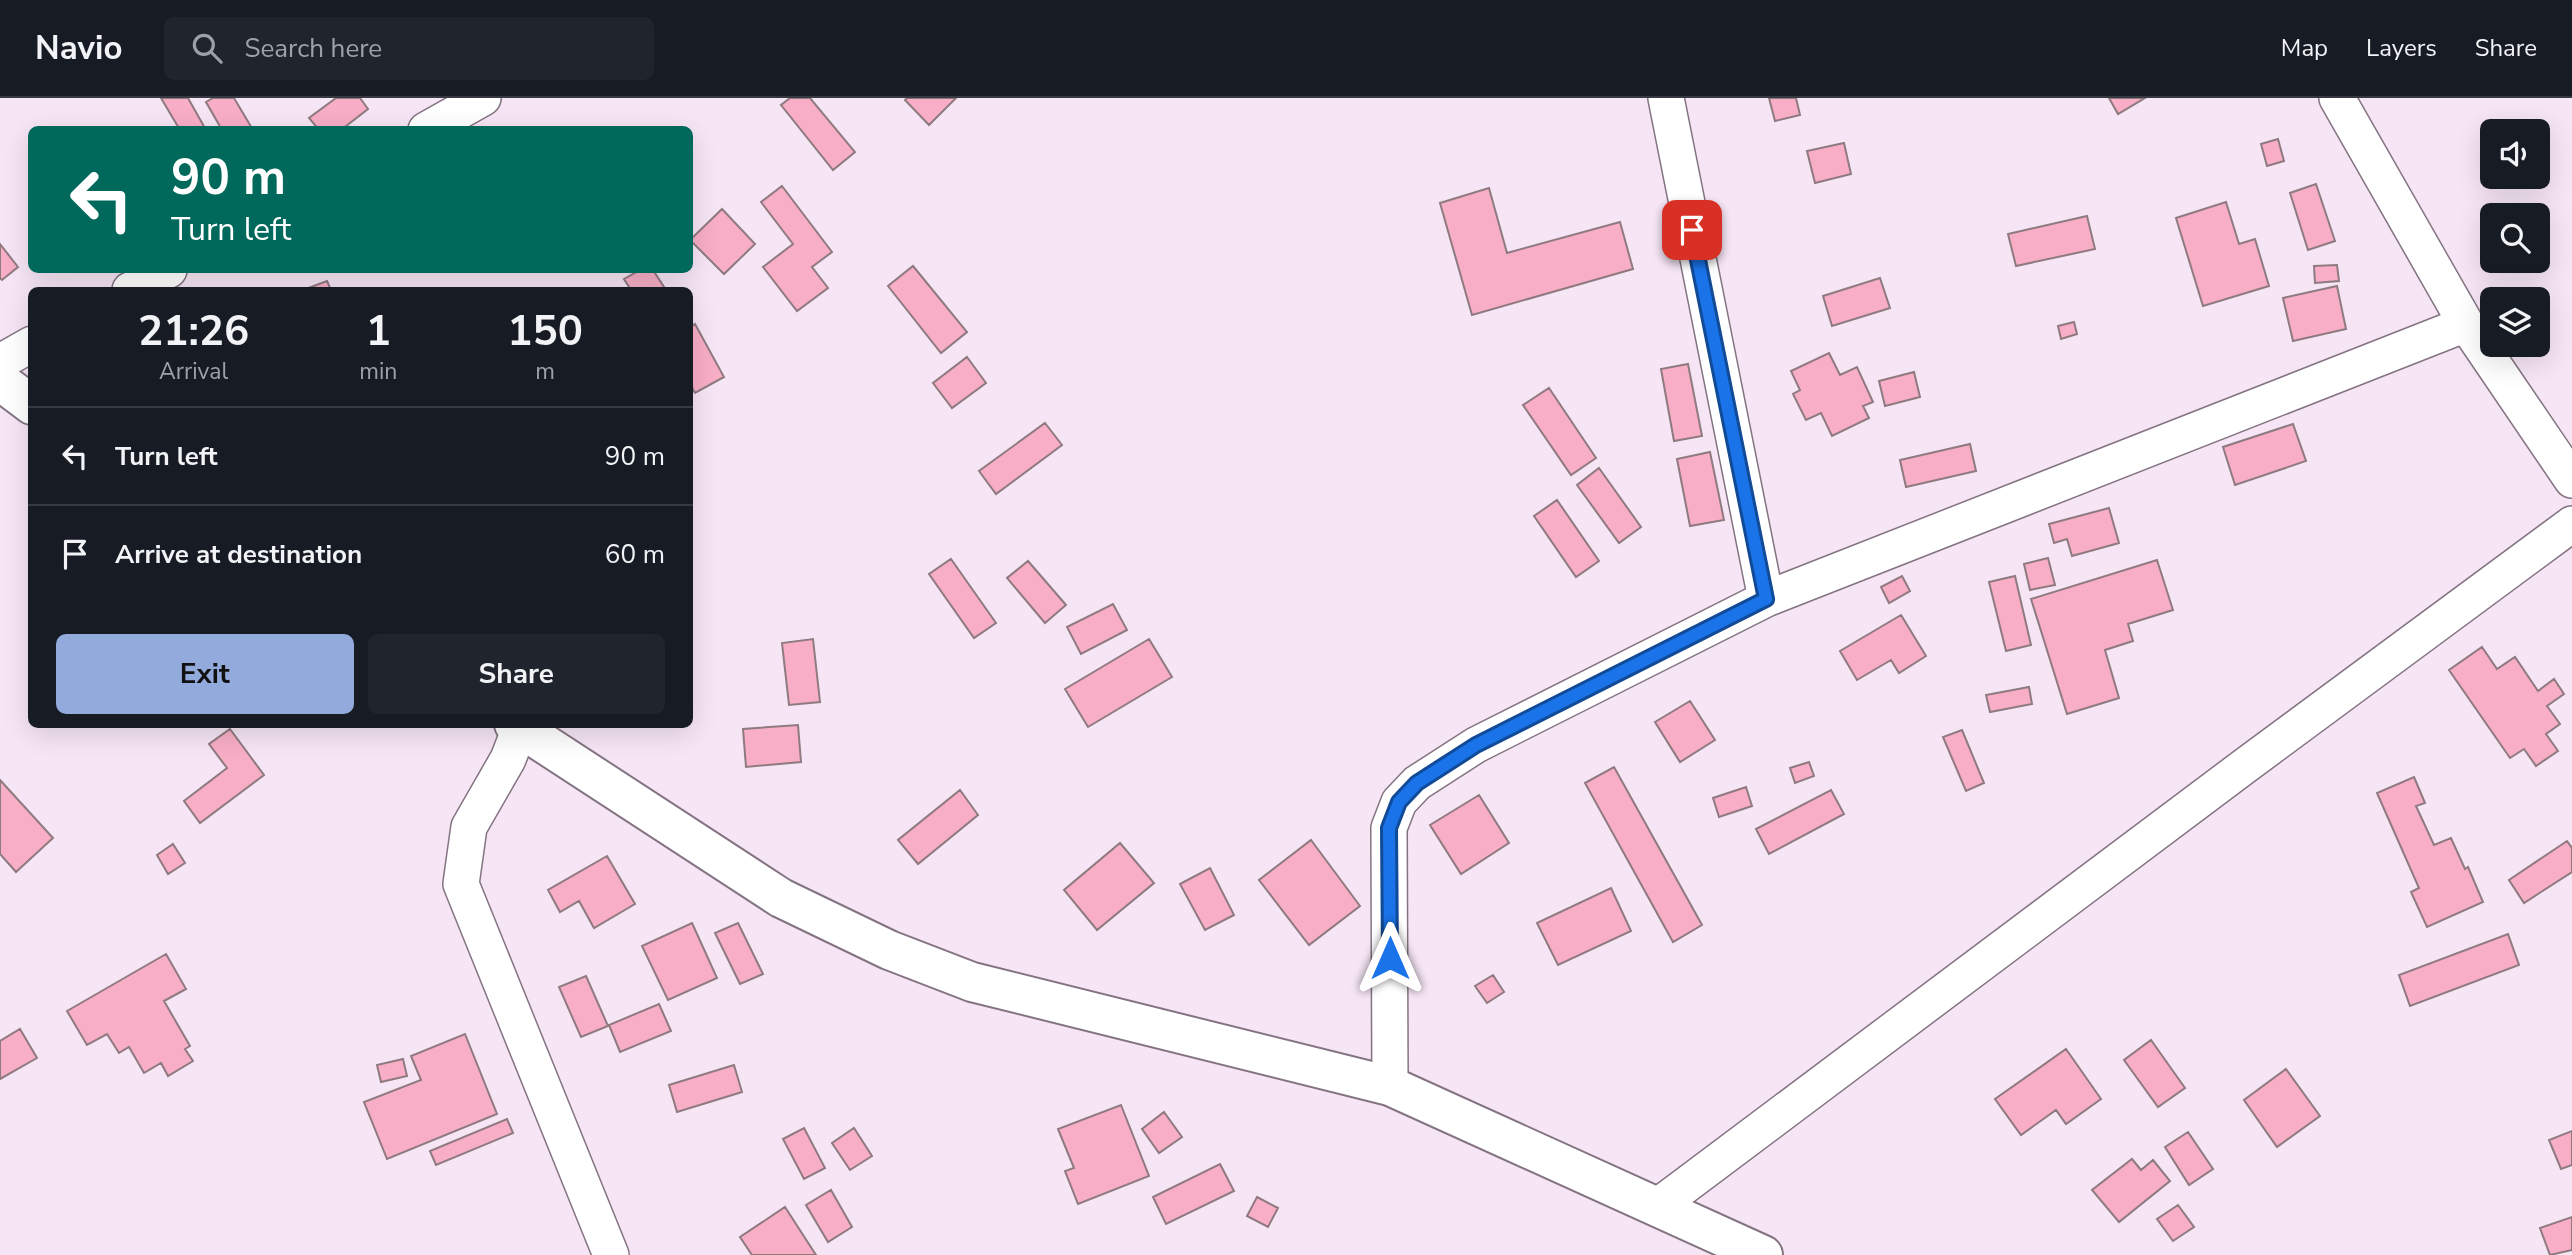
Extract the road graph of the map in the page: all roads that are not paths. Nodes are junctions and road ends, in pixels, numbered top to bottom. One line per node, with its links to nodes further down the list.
1 (483, 98): 4 (street)
2 (1666, 98): 14 (street)
3 (2337, 98): 7 (street)
4 (433, 126)
5 (163, 273): 6 (street)
6 (136, 287)
7 (2466, 324): 12 (street); 14 (street)
8 (28, 346): 9 (street)
9 (0, 362)
10 (0, 382): 11 (street)
11 (28, 402)
12 (2572, 480)
13 (2572, 524): 17 (street)
14 (1766, 599): 16 (street)
15 (514, 737): 16 (street); 18 (street)
16 (1390, 1086): 17 (street)
17 (1658, 1206): 19 (street)
18 (611, 1255)
19 (1763, 1255)

